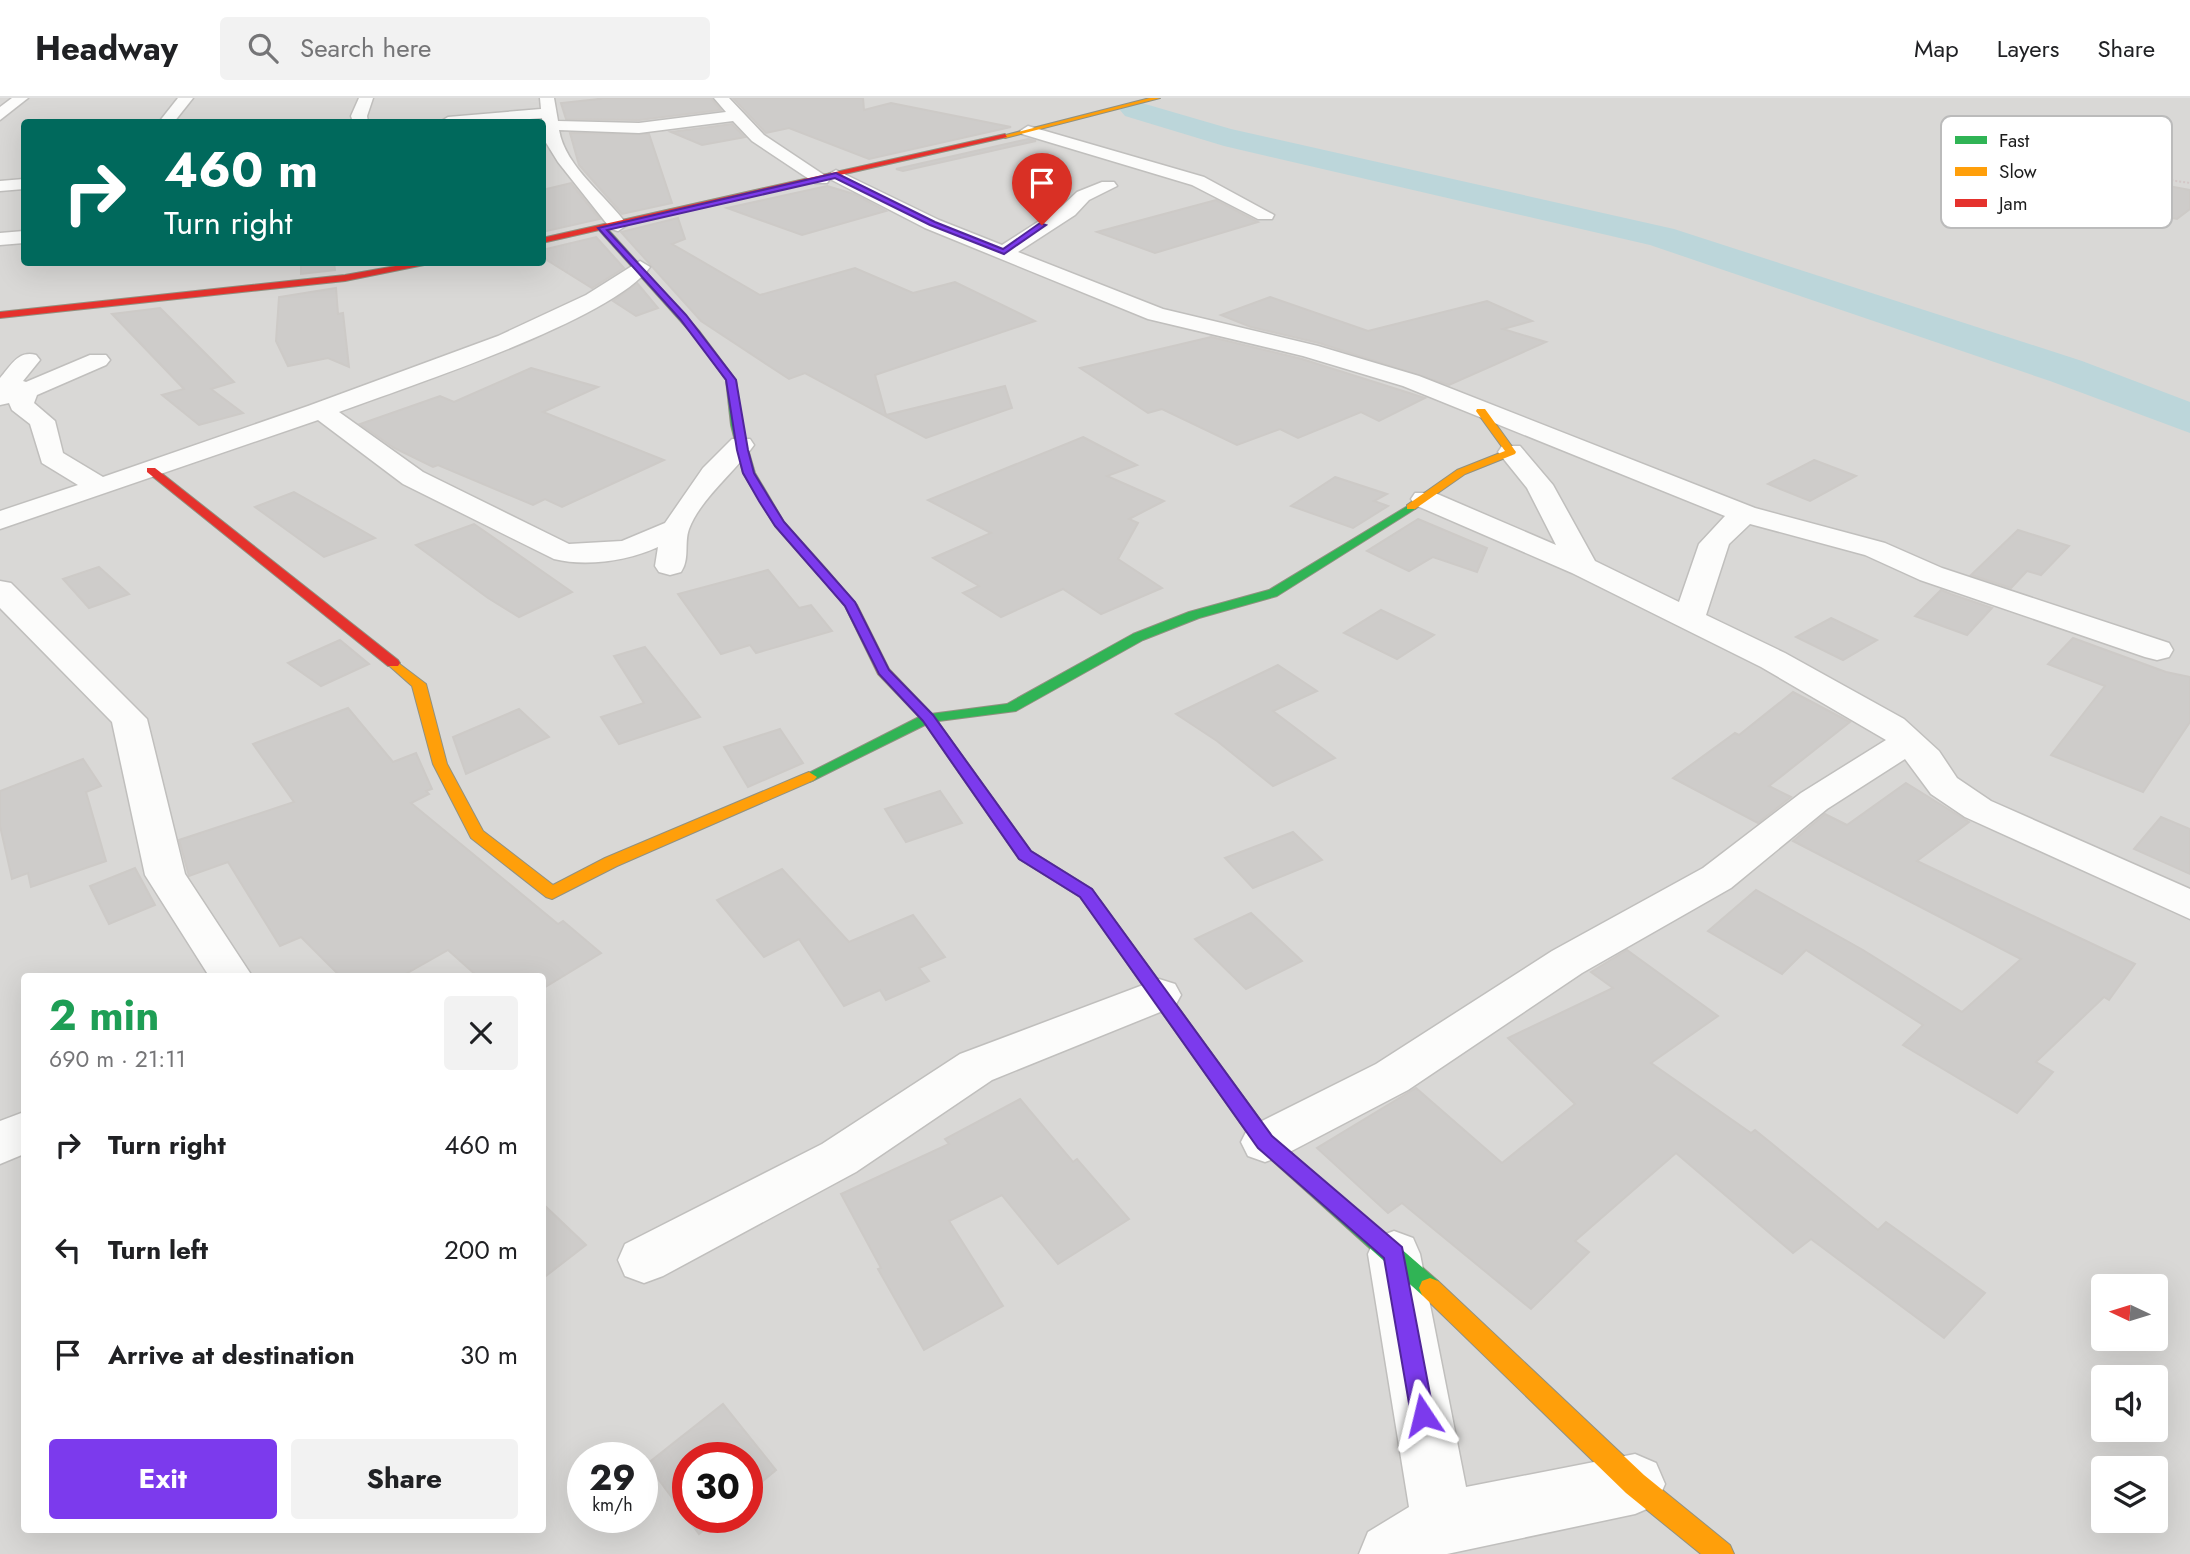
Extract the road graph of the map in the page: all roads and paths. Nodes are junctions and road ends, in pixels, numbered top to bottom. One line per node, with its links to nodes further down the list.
1 (186, 98): 7 (street)
2 (366, 98): 8 (street)
3 (721, 98): 6 (street)
4 (1157, 98): 10 (street)
5 (548, 112): 6 (street); 9 (street); 18 (street)
6 (734, 116): 11 (street)
7 (168, 119)
8 (360, 119)
9 (478, 119)
10 (1028, 131): 11 (street); 17 (street)
11 (828, 177): 18 (street); 22 (street)
12 (2172, 180): 13 (path)
13 (2190, 183)
14 (21, 184): 15 (street)
15 (0, 186)
16 (1108, 186): 22 (street)
17 (1265, 215)
18 (610, 227): 21 (street); 24 (street)
19 (21, 237): 20 (street)
20 (0, 239)
21 (546, 240)
22 (1004, 252): 31 (street)
23 (403, 266): 25 (street)
24 (640, 267): 30 (street); 32 (street)
25 (0, 315)
26 (28, 360): 28 (street)
27 (98, 360): 28 (street)
28 (27, 391): 29 (street); 35 (street)
29 (0, 398)
30 (322, 411): 34 (street); 39 (street)
31 (1481, 411): 33 (street); 37 (street)
32 (741, 444): 39 (street); 45 (street)
33 (1511, 452): 36 (street); 41 (street)
34 (151, 470): 35 (street); 45 (street)
35 (101, 487): 38 (street)
36 (1425, 499): 41 (street); 45 (street)
37 (1745, 514): 43 (street); 44 (street)
38 (0, 520)
39 (675, 529): 40 (street)
40 (670, 566)
41 (1583, 567): 43 (street)
42 (0, 590): 48 (street)
43 (1689, 617): 46 (street)
44 (2157, 650)
45 (928, 718): 49 (street)
46 (1908, 741): 47 (street); 51 (street)
47 (2190, 905)
48 (229, 973)
49 (1159, 995): 51 (street); 54 (street)
50 (21, 1134): 52 (street)
51 (1265, 1142): 53 (street)
52 (0, 1144)
53 (1394, 1254): 55 (street); 56 (street)
54 (644, 1260)
55 (1635, 1484): 56 (street); 58 (street)
56 (1442, 1522): 57 (street)
57 (1390, 1554)
58 (1721, 1554)

